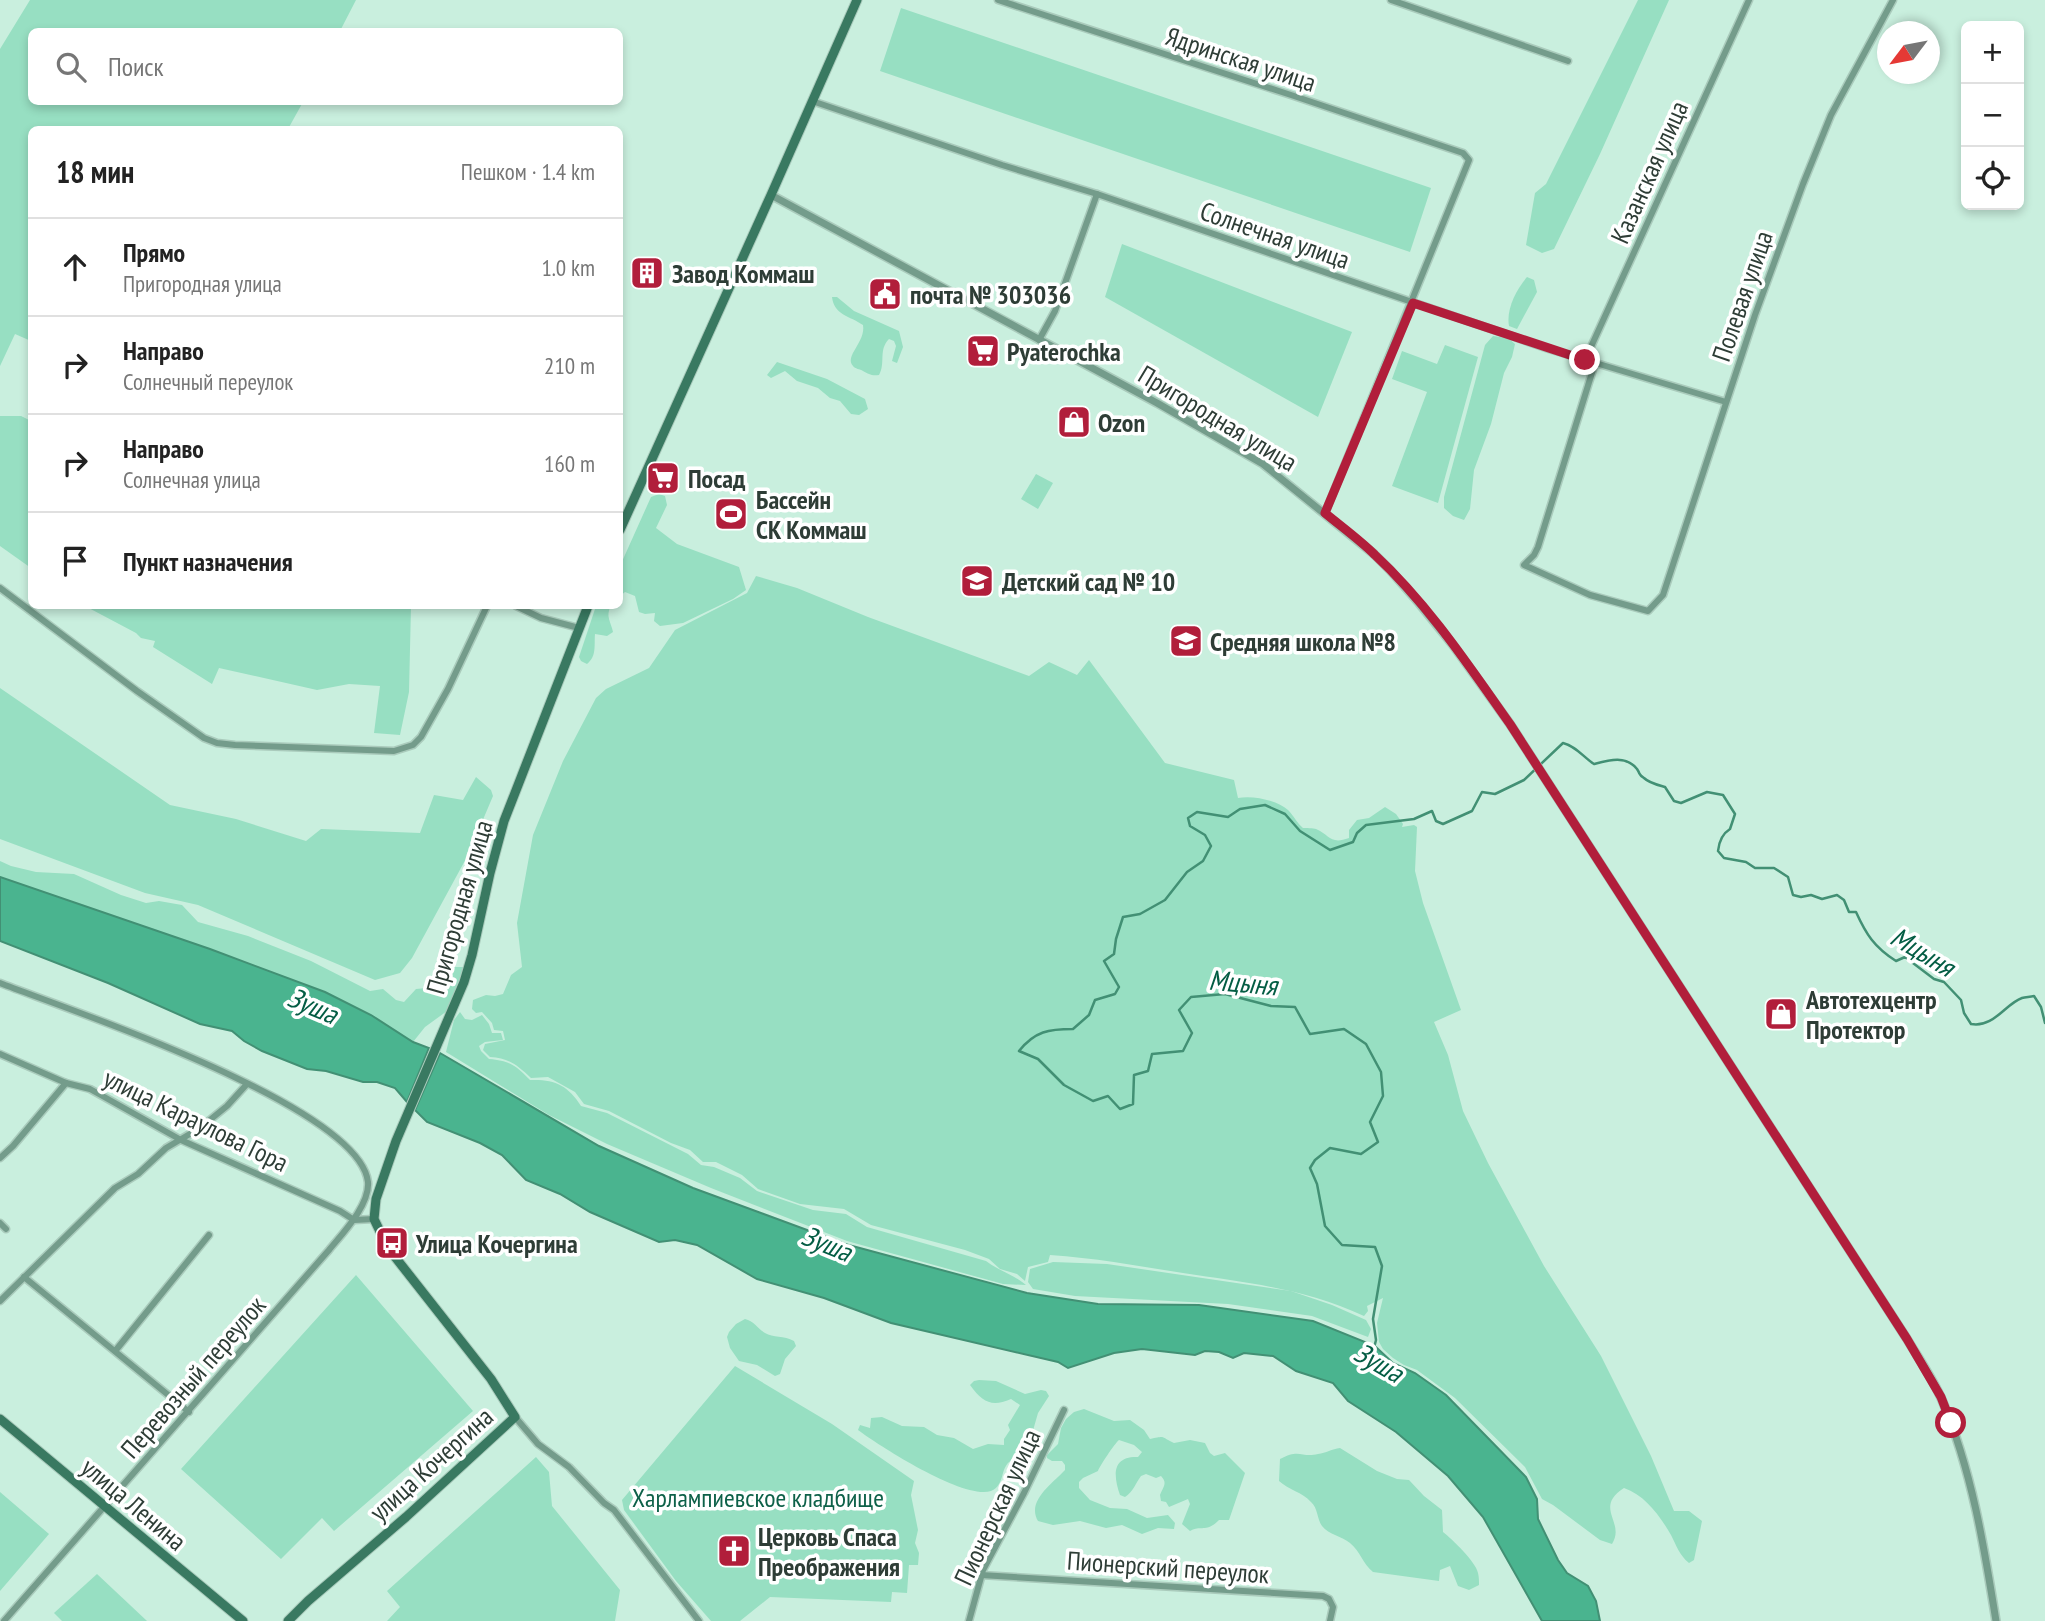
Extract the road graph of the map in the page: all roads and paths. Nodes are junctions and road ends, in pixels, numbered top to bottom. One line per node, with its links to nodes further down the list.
1 (857, 0): 7 (main road)
2 (998, 0): 10 (street, Ядринская улица)
3 (1391, 0): 6 (street)
4 (1749, 0): 12 (street, Казанская улица)
5 (1893, 0): 14 (street, Полевая улица)
6 (1568, 61)
7 (812, 101): 8 (street, Солнечная улица); 9 (main road)
8 (1097, 194): 10 (street, Солнечная улица); 11 (street)
9 (771, 195): 11 (street, Пригородная улица); 16 (main road)
10 (1413, 303): 12 (street, Солнечная улица); 15 (street)
11 (1039, 340): 15 (street, Пригородная улица)
12 (1585, 360): 13 (street, Солнечная улица)
13 (1595, 363): 14 (street, Солнечная улица); 14 (street, Полевая улица)
14 (1726, 402)
15 (1325, 513): 48 (street, Пригородная улица)
16 (623, 523)
17 (0, 588): 18 (street)
18 (487, 609)
19 (522, 609): 21 (street)
20 (587, 609): 21 (main road, Пригородная улица)
21 (579, 628): 28 (main road, Пригородная улица)
22 (0, 983): 25 (street, Перевозный переулок)
23 (0, 1054): 24 (street, улица Караулова Гора)
24 (66, 1083): 26 (street, улица Караулова Гора); 27 (street)
25 (247, 1084): 26 (street); 29 (street, Перевозный переулок)
26 (181, 1140): 29 (street, улица Караулова Гора); 33 (street)
27 (0, 1158)
28 (374, 1219): 29 (street); 38 (main road, улица Кочергина)
29 (354, 1220): 37 (street, Перевозный переулок)
30 (0, 1223): 31 (street)
31 (6, 1229)
32 (209, 1235): 35 (street)
33 (24, 1277): 34 (street); 35 (street)
34 (0, 1301)
35 (116, 1350): 37 (street)
36 (1064, 1410): 41 (street, Пионерская улица)
37 (189, 1412): 40 (street, Перевозный переулок)
38 (515, 1417): 44 (main road, улица Кочергина); 45 (street)
39 (0, 1419): 40 (main road, улица Ленина)
40 (104, 1507): 42 (street, Перевозный переулок); 43 (main road, улица Ленина)
41 (981, 1575): 46 (street, Пионерская улица); 47 (street, Пионерский переулок)
42 (4, 1621)
43 (243, 1621)
44 (288, 1621)
45 (699, 1621)
46 (969, 1621)
47 (1330, 1621)
48 (1996, 1621)

